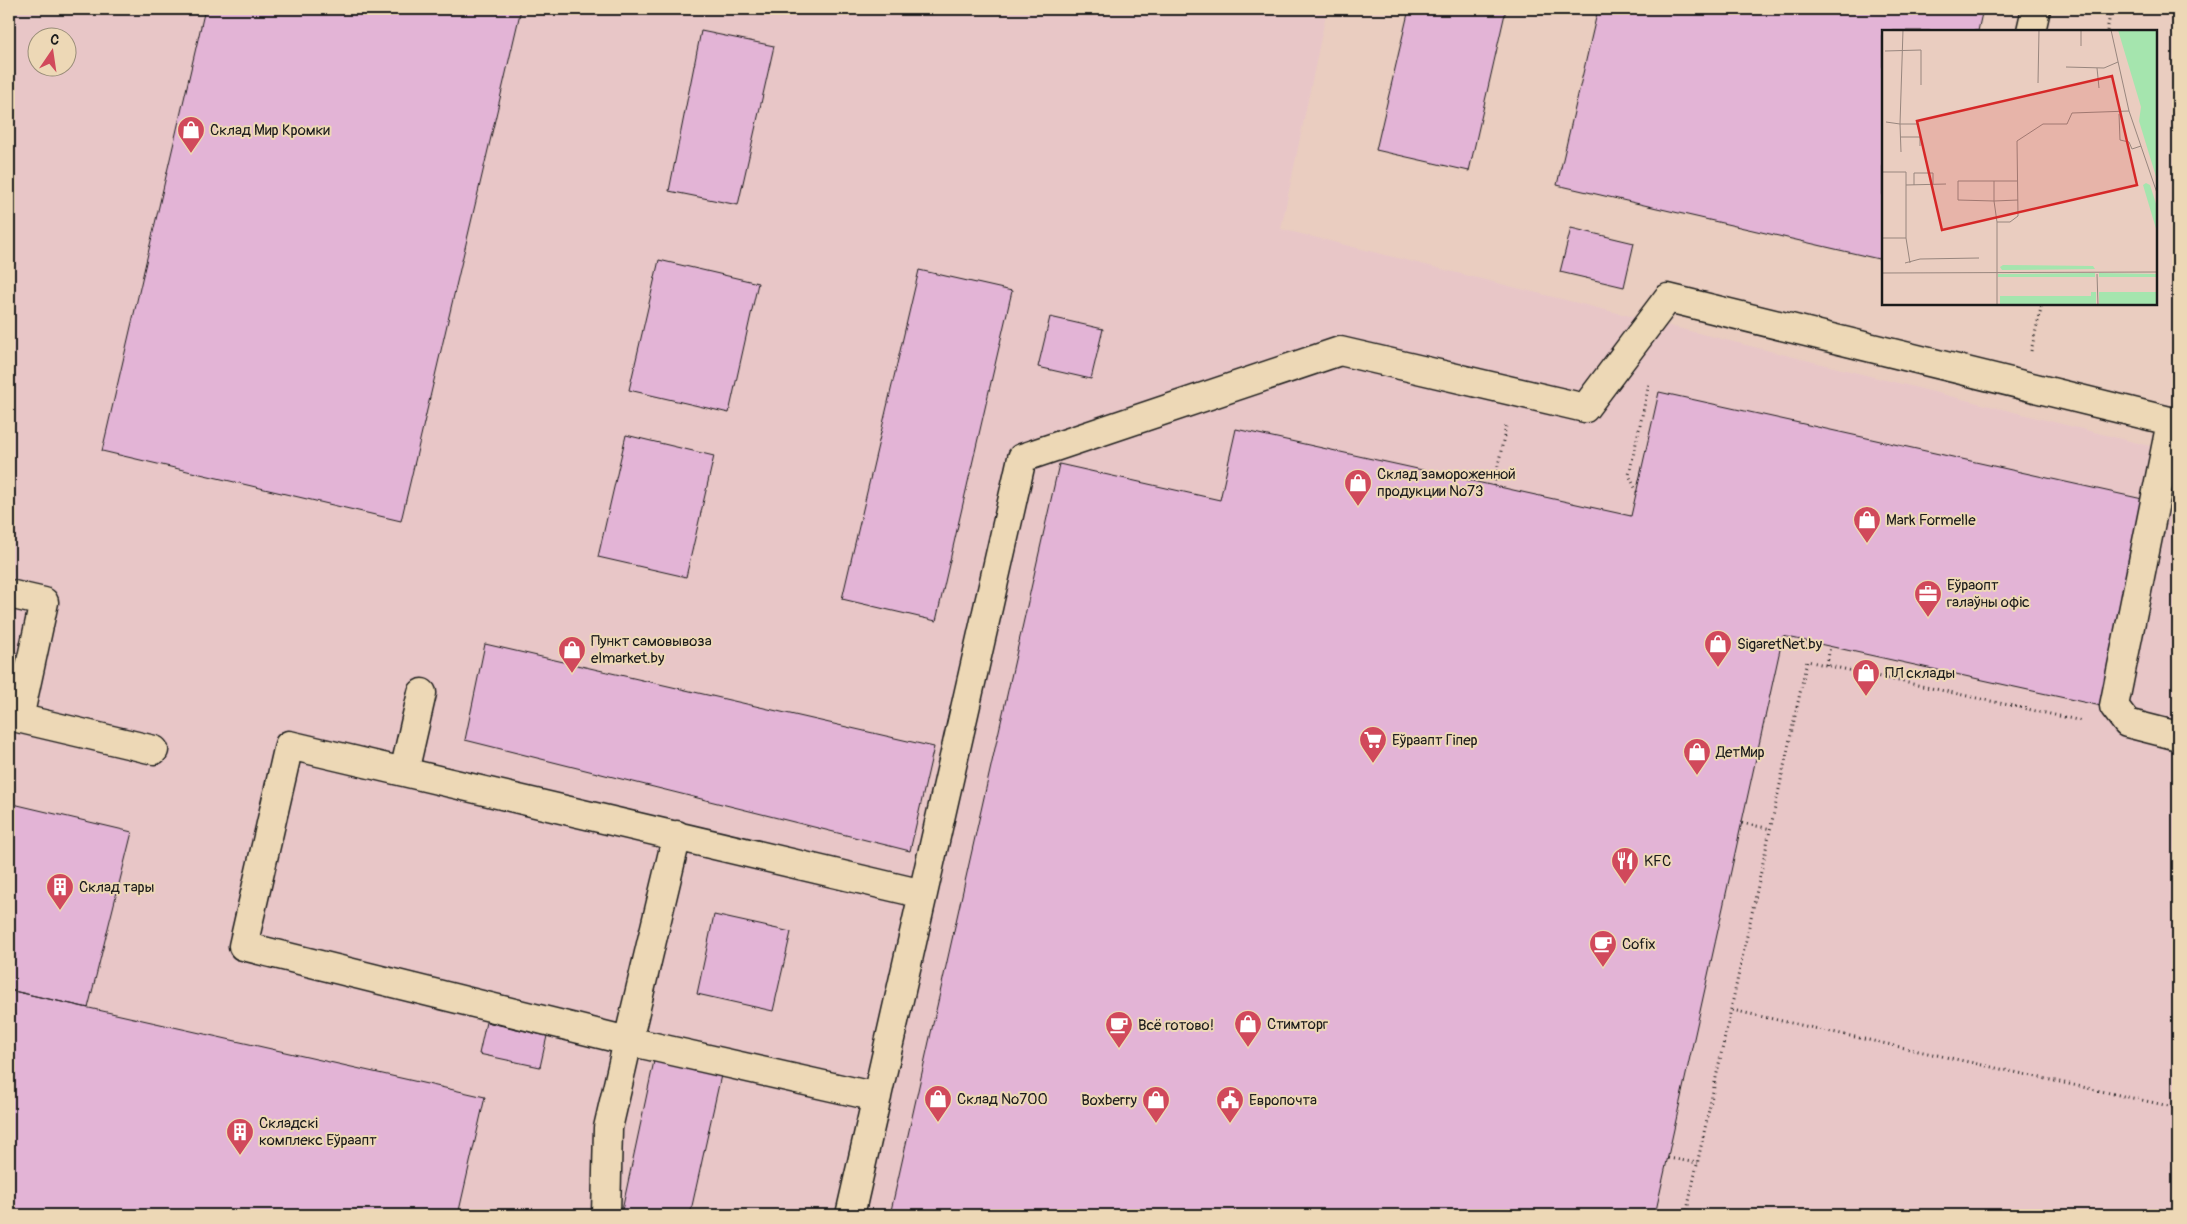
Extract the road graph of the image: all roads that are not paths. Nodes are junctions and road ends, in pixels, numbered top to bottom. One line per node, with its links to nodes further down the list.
1 (2036, 9): 2 (lane)
2 (2031, 30)
3 (2175, 422): 7 (lane); 11 (lane)
4 (9, 594): 6 (lane)
5 (422, 693): 9 (lane)
6 (14, 717): 8 (lane)
7 (2178, 736)
8 (154, 750)
9 (404, 772): 10 (lane); 12 (lane)
10 (677, 835): 11 (lane); 12 (lane)
11 (923, 894): 13 (lane)
12 (628, 1041): 13 (lane); 14 (lane)
13 (877, 1097): 15 (lane)
14 (606, 1215)
15 (850, 1215)

